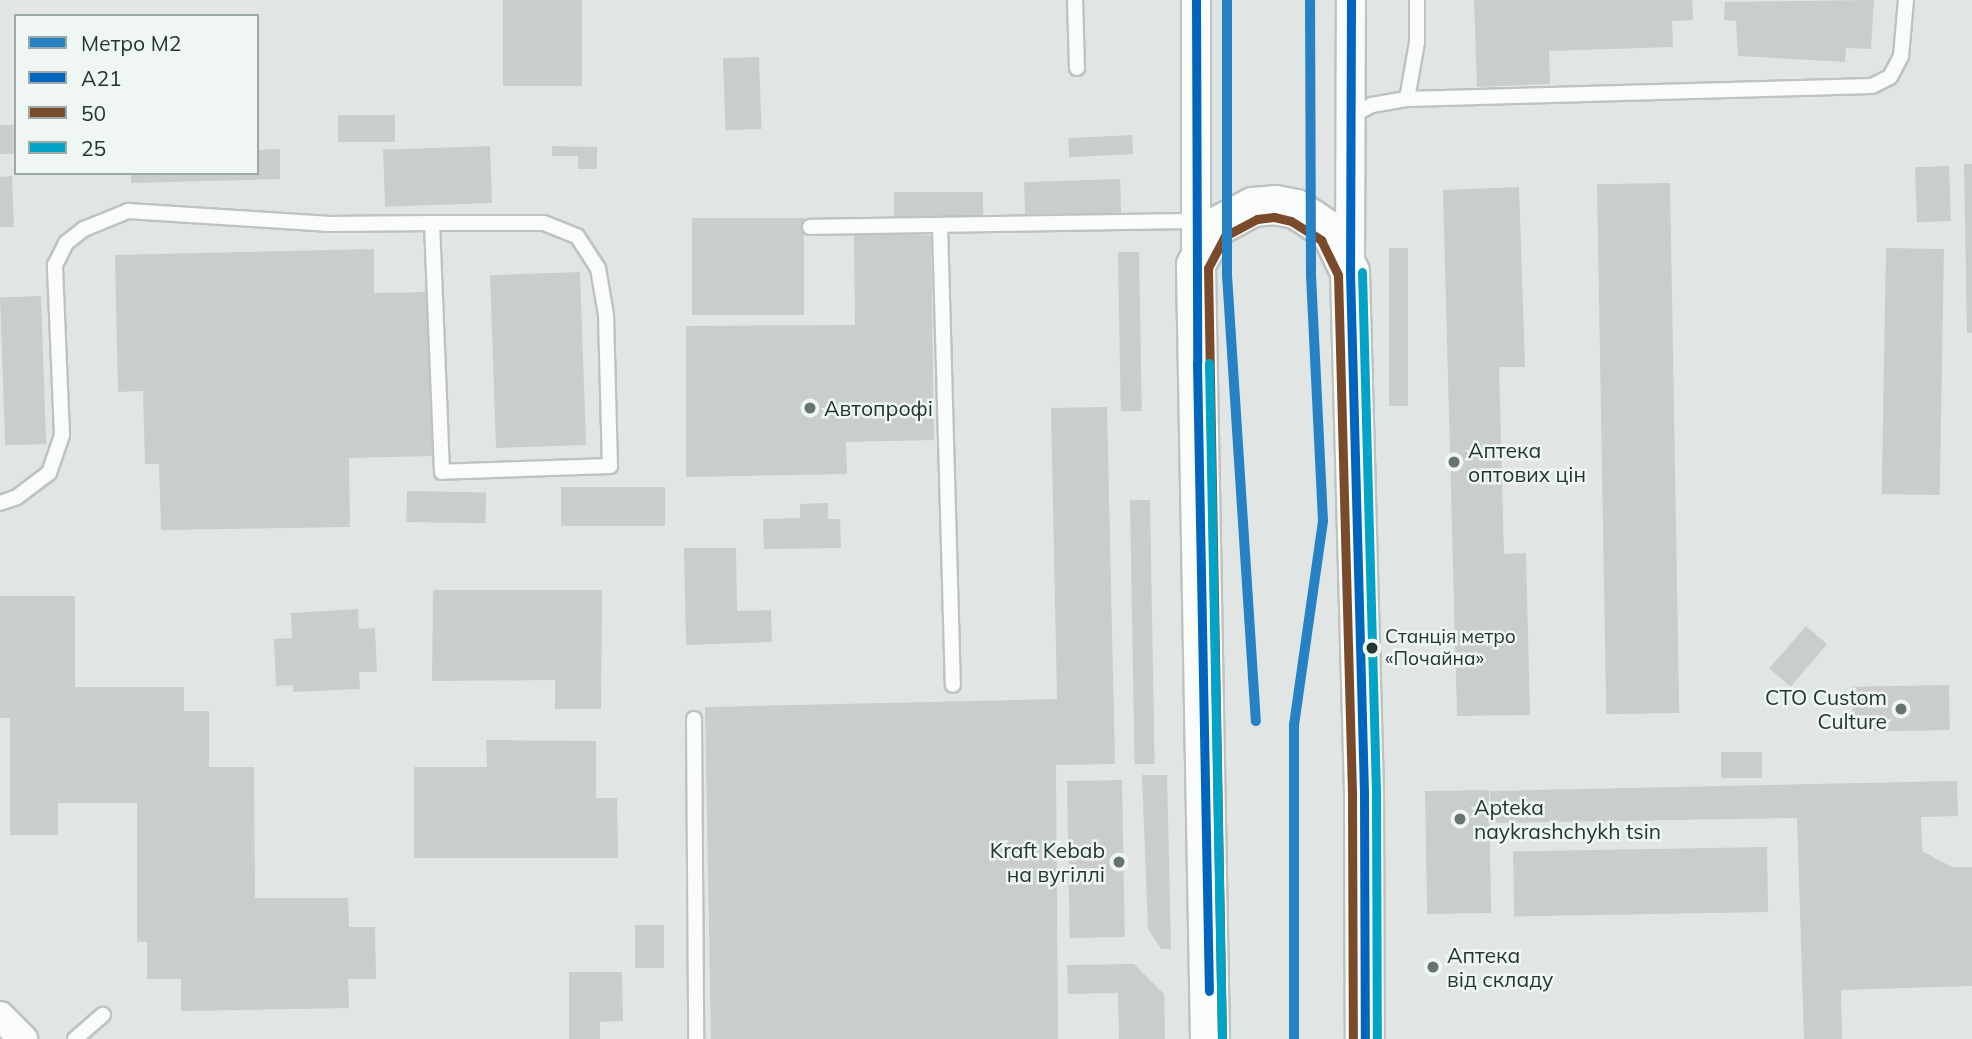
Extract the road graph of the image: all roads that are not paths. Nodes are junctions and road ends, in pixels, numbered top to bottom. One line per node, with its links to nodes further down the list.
1 (1075, 0): 6 (lane)
2 (1196, 0): 9 (street)
3 (1351, 0): 8 (street)
4 (1417, 0): 7 (lane)
5 (1906, 0): 7 (lane)
6 (1077, 68)
7 (1407, 99): 8 (lane)
8 (1350, 117): 14 (street)
9 (1195, 222): 11 (lane); 13 (street)
10 (432, 223): 10 (lane); 15 (lane)
11 (940, 225): 12 (lane); 16 (lane)
12 (810, 227)
13 (1196, 265): 14 (main road); 20 (main road)
14 (1350, 272): 24 (main road)
15 (0, 503)
16 (953, 685)
17 (694, 719): 23 (lane)
18 (103, 1015): 22 (lane)
19 (0, 1016): 21 (street)
20 (1217, 1031)
21 (23, 1039)
22 (75, 1039)
23 (696, 1039)
24 (1365, 1039)

